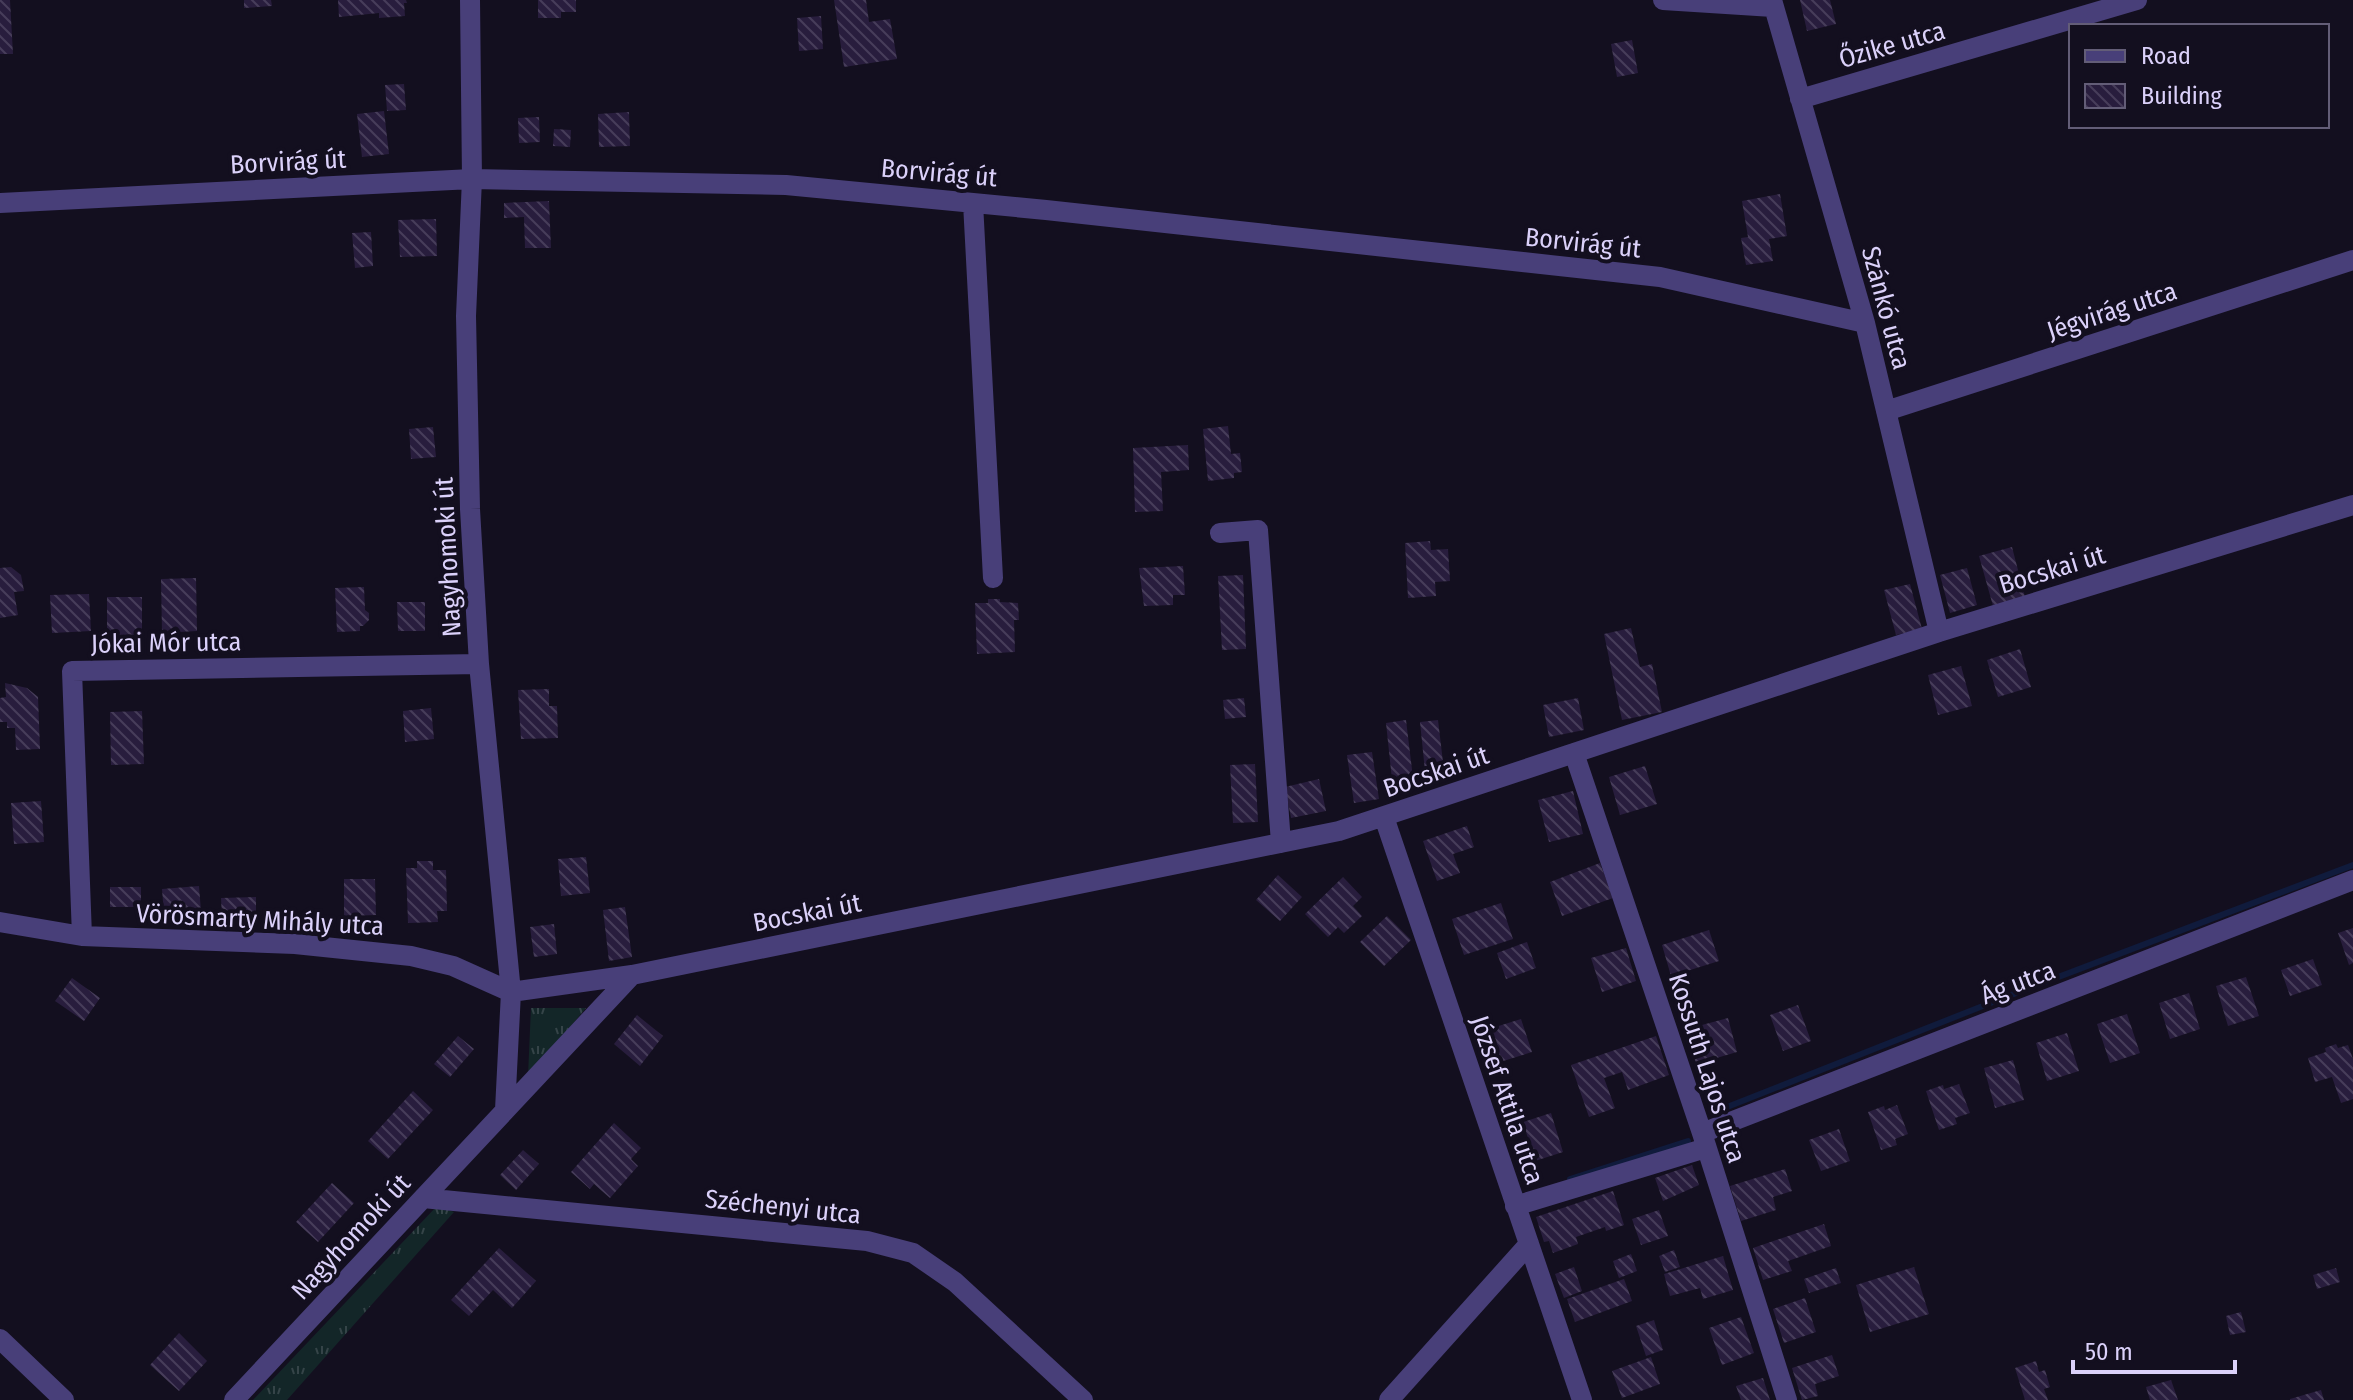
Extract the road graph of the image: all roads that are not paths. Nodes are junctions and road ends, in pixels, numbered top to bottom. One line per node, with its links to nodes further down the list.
1 (470, 0): 6 (street, Nagyhomoki út)
2 (1663, 0): 4 (street)
3 (2137, 0): 5 (street, Őzike utca)
4 (1772, 4): 5 (street, Szánkó utca)
5 (1800, 99): 10 (street, Szánkó utca)
6 (472, 179): 7 (street, Borvirág út); 8 (street, Borvirág út); 16 (street, Nagyhomoki út)
7 (0, 203)
8 (973, 203): 10 (street, Borvirág út); 14 (street)
9 (2353, 260): 11 (street, Jégvirág utca)
10 (1865, 323): 11 (street, Szánkó utca)
11 (1886, 411): 15 (street, Szánkó utca)
12 (2353, 505): 15 (street, Bocskai út)
13 (1220, 533): 19 (street)
14 (993, 578)
15 (1939, 632): 17 (street, Bocskai út)
16 (479, 664): 22 (street, Jókai Mór utca); 24 (street, Nagyhomoki út)
17 (1574, 753): 18 (street, Bocskai út); 26 (street, Kossuth Lajos utca)
18 (1384, 817): 19 (street, Bocskai út); 28 (street, József Attila utca)
19 (1281, 843): 23 (street, Bocskai út)
20 (2353, 880): 26 (street, Ág utca)
21 (0, 922): 22 (street, Vörösmarty Mihály utca)
22 (82, 936): 24 (street, Vörösmarty Mihály utca)
23 (632, 975): 24 (street, Bocskai út); 25 (street, Nagyhomoki út)
24 (511, 992): 25 (street, Nagyhomoki út)
25 (505, 1110): 27 (street, Nagyhomoki út)
26 (1704, 1141): 28 (street, Ág utca); 36 (street, Kossuth Lajos utca)
27 (423, 1198): 32 (street, Nagyhomoki út); 33 (street, Széchenyi utca)
28 (1515, 1206): 29 (street, József Attila utca)
29 (1529, 1244): 34 (street); 35 (street, József Attila utca)
30 (0, 1339): 31 (street)
31 (64, 1400)
32 (234, 1400)
33 (1083, 1400)
34 (1389, 1400)
35 (1582, 1400)
36 (1787, 1400)

